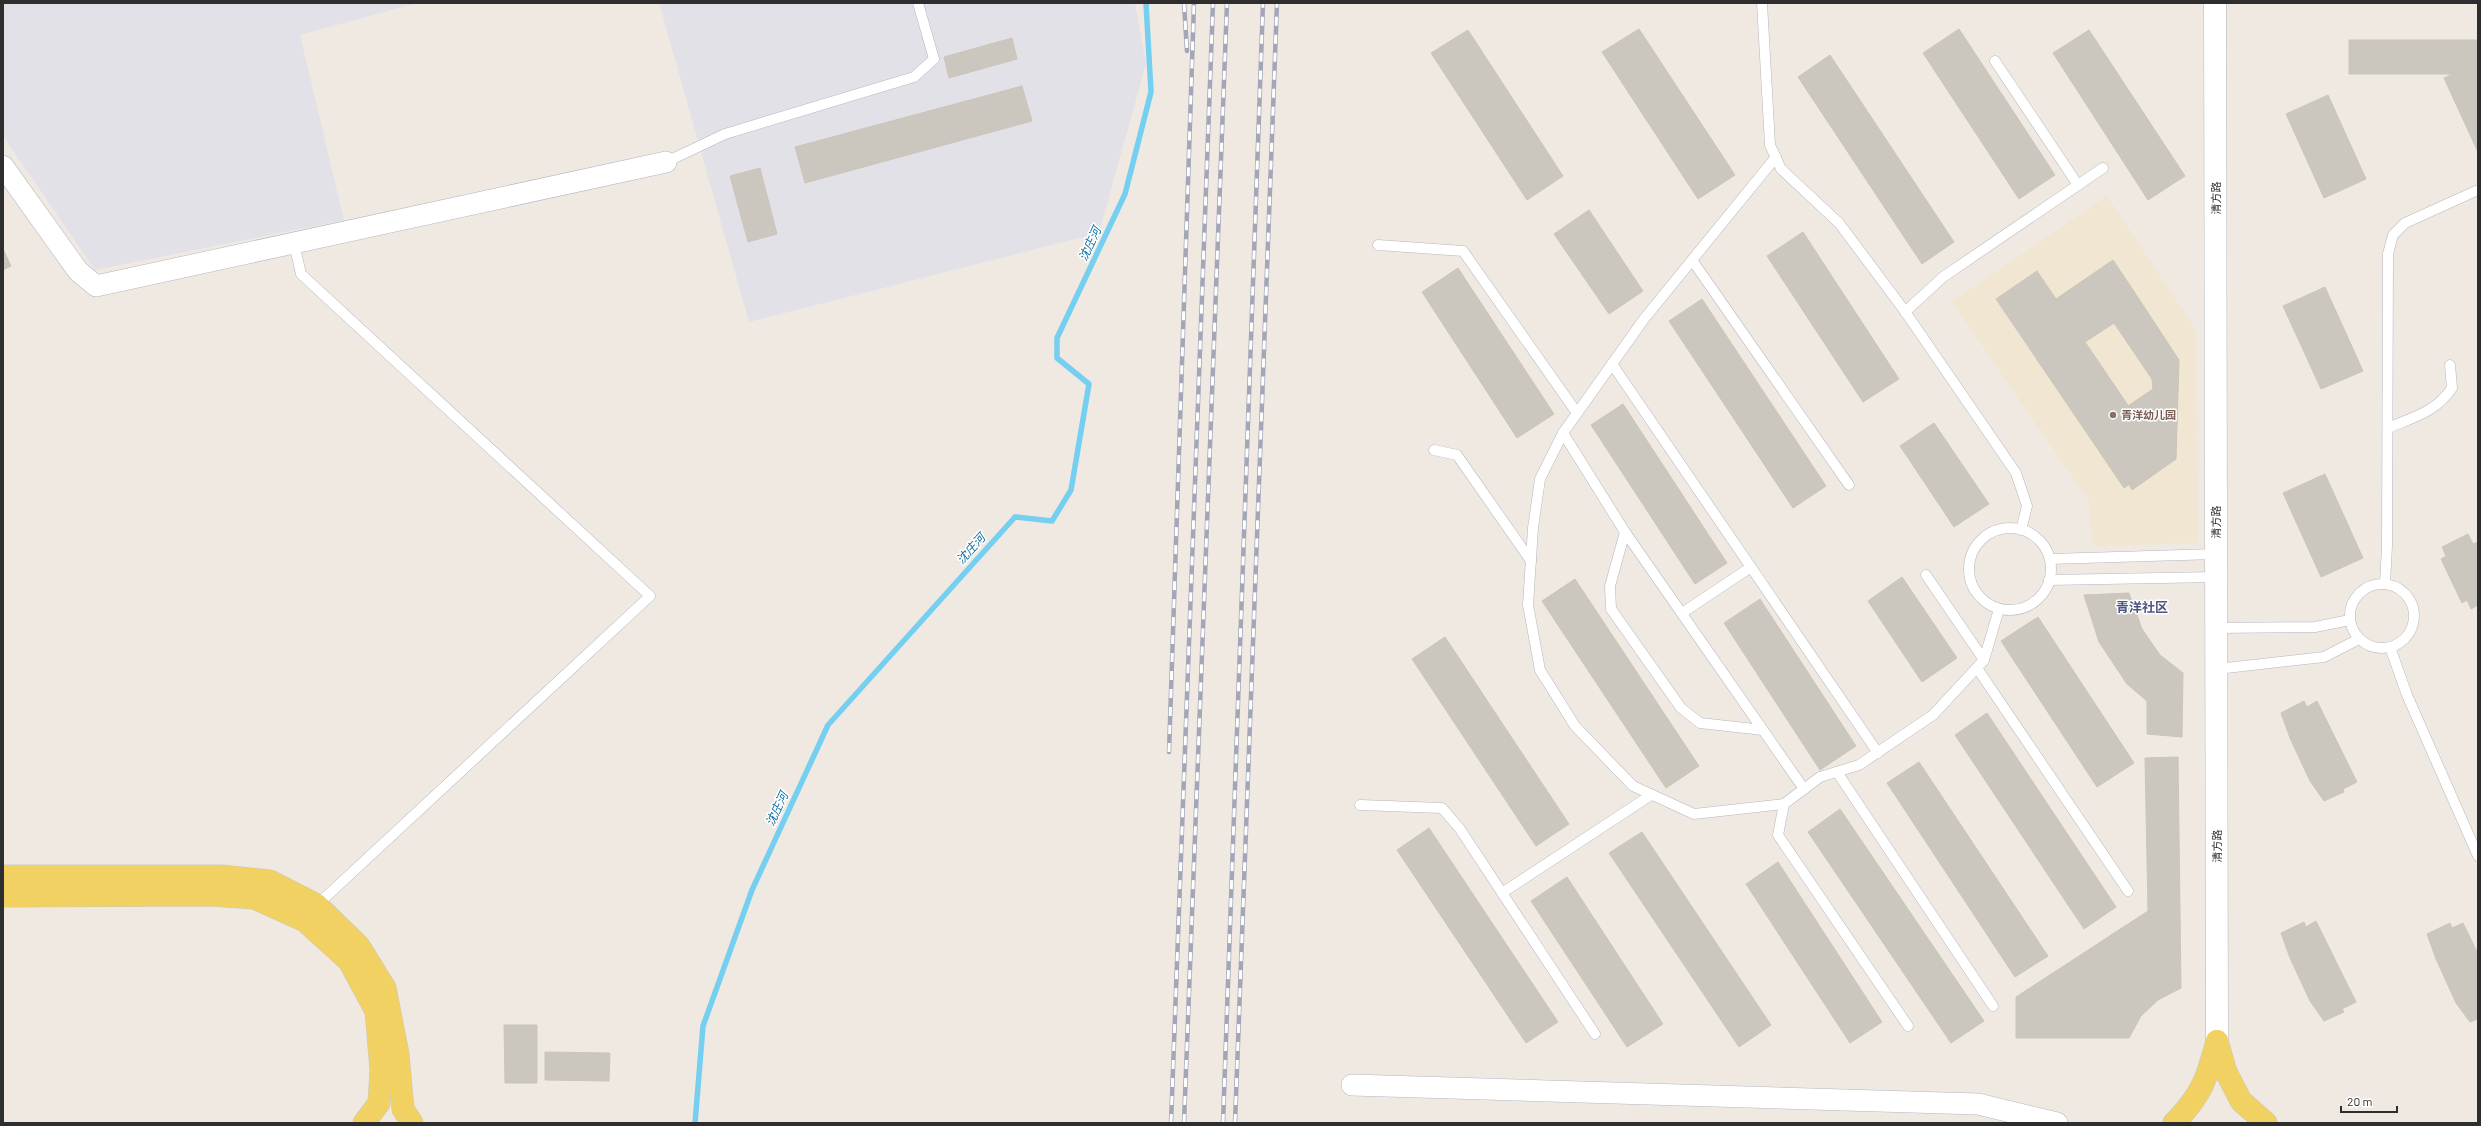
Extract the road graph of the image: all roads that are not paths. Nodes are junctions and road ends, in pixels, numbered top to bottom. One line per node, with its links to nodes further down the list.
1 (918, 3): 6 (lane)
2 (1762, 3): 5 (lane)
3 (2215, 3): 24 (street, 清方路)
4 (1995, 61): 9 (lane)
5 (1776, 157): 13 (lane); 14 (lane)
6 (666, 162): 11 (street)
7 (3, 166): 11 (street)
8 (2104, 168): 9 (lane)
9 (2078, 185): 14 (lane)
10 (2478, 190): 18 (lane)
11 (294, 243): 52 (lane)
12 (1378, 245): 17 (lane)
13 (1692, 260): 15 (lane); 21 (lane)
14 (1905, 312): 22 (lane)
15 (1612, 364): 17 (lane); 27 (lane)
16 (2450, 365): 18 (lane)
17 (1577, 413): 19 (lane)
18 (2388, 428): 31 (lane)
19 (1562, 433): 23 (lane); 26 (lane)
20 (1434, 450): 26 (lane)
21 (1849, 485)
22 (2021, 530): 25 (lane); 32 (lane)
23 (1625, 532): 33 (lane); 40 (lane)
24 (2216, 554): 25 (lane); 29 (street, 清方路)
25 (2050, 559): 30 (lane)
26 (1531, 561): 44 (lane)
27 (1751, 567): 33 (lane); 41 (lane)
28 (1926, 575): 38 (lane)
29 (2216, 577): 30 (lane); 35 (street, 清方路)
30 (2050, 580): 32 (lane)
31 (2385, 584): 34 (lane); 37 (lane)
32 (1999, 609): 38 (lane)
33 (1682, 613): 40 (lane)
34 (2350, 620): 35 (lane); 36 (lane)
35 (2216, 628): 39 (street, 清方路)
36 (2359, 639): 37 (lane); 39 (lane)
37 (2390, 647): 47 (lane)
38 (1981, 664): 41 (lane); 49 (lane)
39 (2217, 669): 56 (street, 清方路)
40 (1763, 730): 43 (lane)
41 (1878, 753): 42 (lane)
42 (1837, 772): 43 (lane); 53 (lane)
43 (1804, 789): 45 (lane)
44 (1651, 795): 45 (lane); 50 (lane)
45 (1784, 804): 54 (lane)
46 (1360, 805): 50 (lane)
47 (2478, 856)
48 (3, 876): 52 (main road)
49 (2128, 891)
50 (1502, 893): 55 (lane)
51 (3, 896): 58 (main road)
52 (317, 906): 59 (main road)
53 (1993, 1006)
54 (1908, 1026)
55 (1595, 1034)
56 (2217, 1041): 61 (main road); 62 (main road)
57 (1352, 1086): 60 (street)
58 (364, 1123)
59 (412, 1123)
60 (2057, 1123)
61 (2174, 1123)
62 (2266, 1123)

